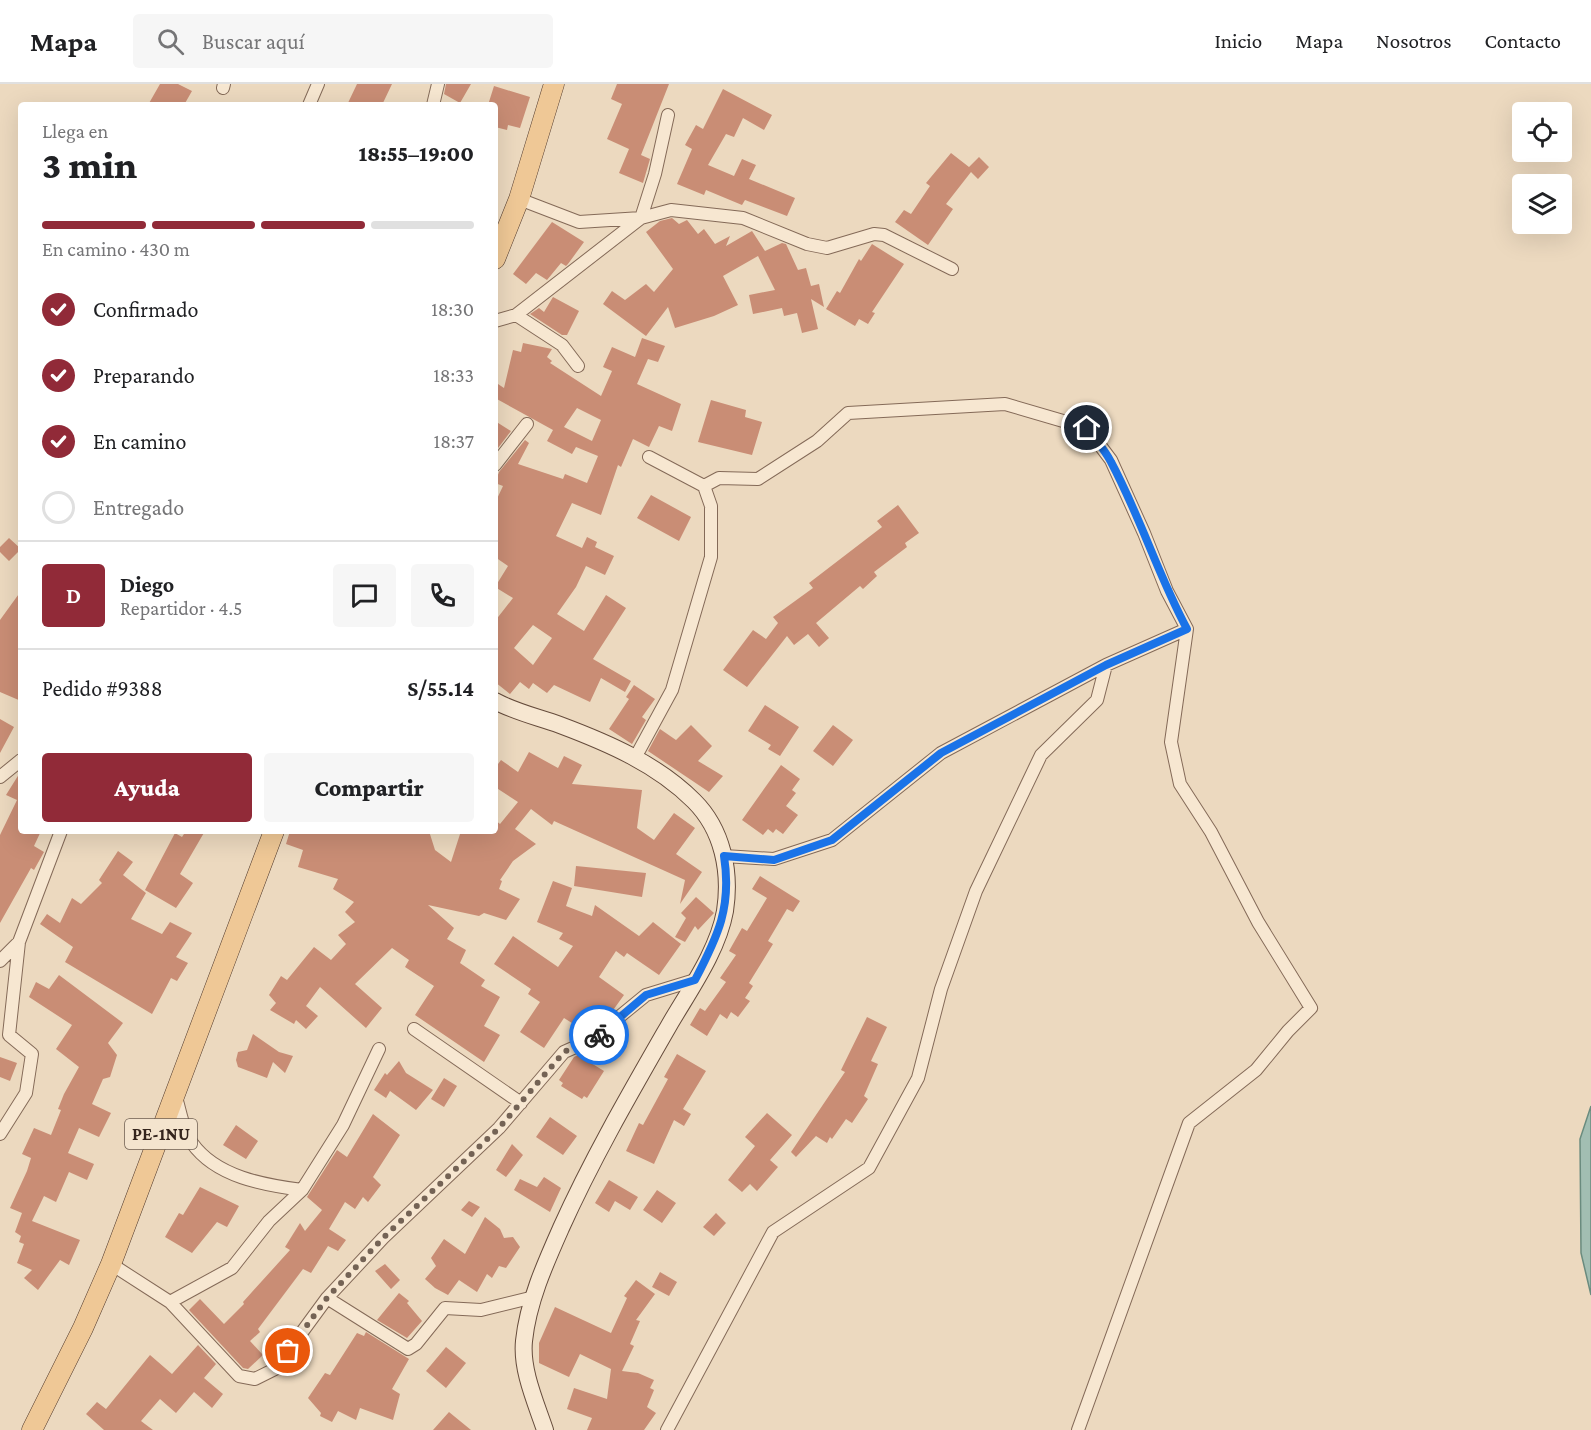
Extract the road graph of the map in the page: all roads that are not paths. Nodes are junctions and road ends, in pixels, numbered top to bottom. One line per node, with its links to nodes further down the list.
1 (318, 84): 4 (street)
2 (438, 84): 5 (street)
3 (554, 84): 7 (main road)
4 (310, 102)
5 (434, 102)
6 (668, 115): 8 (street)
7 (519, 199): 8 (street); 9 (main road)
8 (641, 218): 10 (street); 11 (street)
9 (499, 238)
10 (952, 269)
11 (516, 315): 12 (street); 13 (street)
12 (498, 320)
13 (578, 366)
14 (527, 424): 16 (street)
15 (649, 457): 17 (street)
16 (498, 461)
17 (704, 486): 18 (street); 21 (street)
18 (1187, 629): 19 (street); 43 (street)
19 (1106, 665): 26 (street); 42 (street)
20 (498, 702): 21 (main road)
21 (635, 758): 26 (main road)
22 (18, 762): 23 (street)
23 (0, 777)
24 (60, 834): 27 (street)
25 (273, 834): 32 (main road, PE-1NU)
26 (724, 856): 29 (main road)
27 (19, 942): 28 (street); 34 (street)
28 (0, 961)
29 (695, 980): 33 (street); 37 (main road)
30 (414, 1029): 33 (street)
31 (379, 1049): 35 (street)
32 (175, 1094): 35 (street); 36 (main road, PE-1NU)
33 (521, 1102): 38 (street)
34 (0, 1134)
35 (302, 1191): 39 (street)
36 (111, 1264): 39 (street); 40 (main road, PE-1NU)
37 (534, 1297): 38 (street); 41 (main road)
38 (327, 1298): 39 (street)
39 (170, 1302)
40 (32, 1430)
41 (545, 1430)
42 (668, 1430)
43 (1078, 1430)

